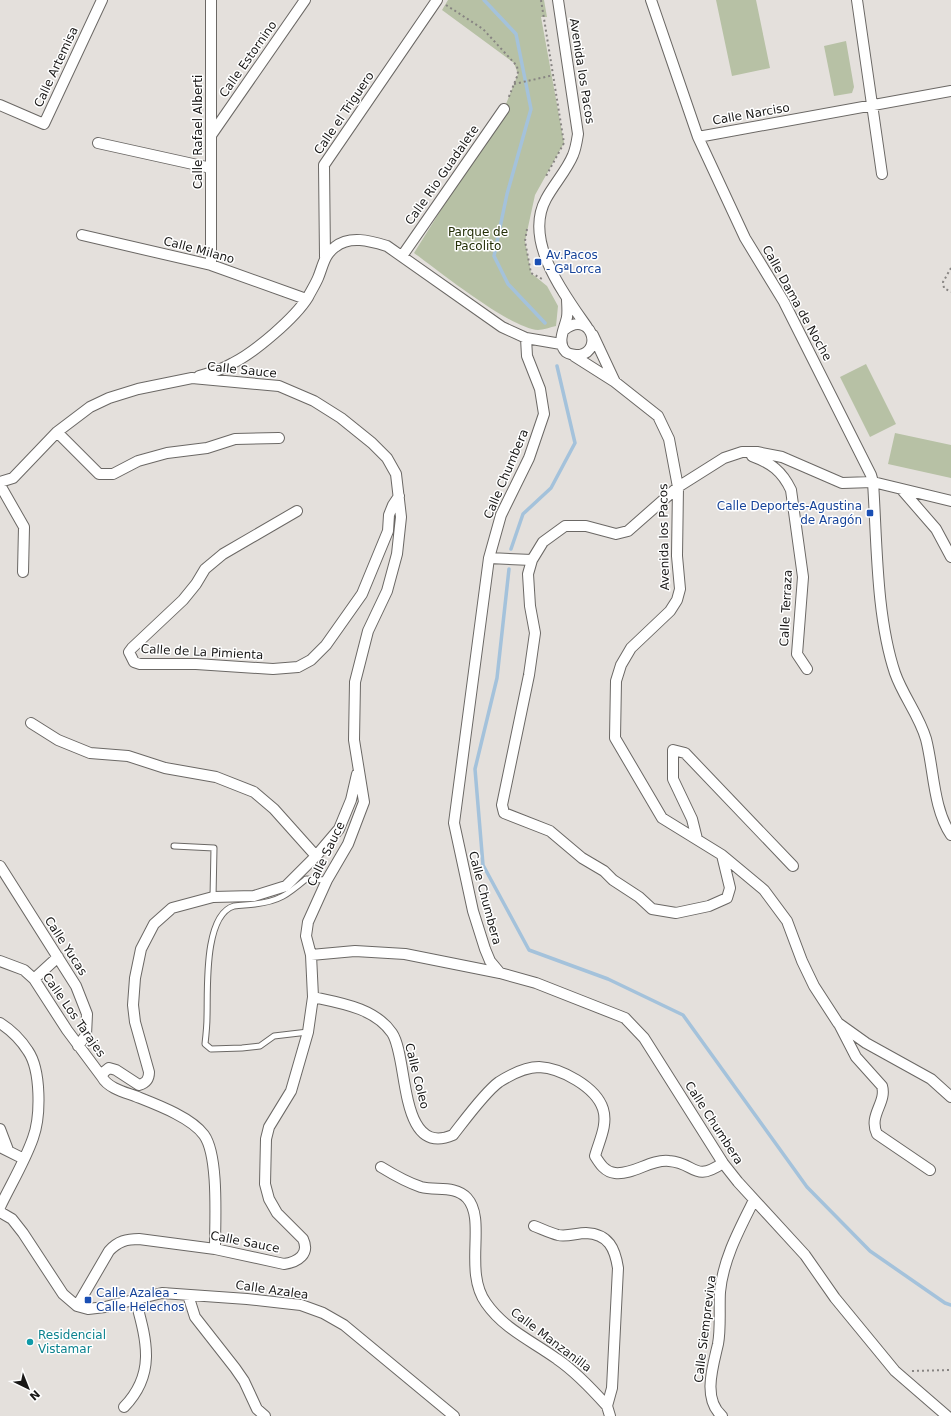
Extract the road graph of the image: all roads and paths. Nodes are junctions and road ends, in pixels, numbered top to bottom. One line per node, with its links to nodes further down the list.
1 (102, 0): 12 (street, Calle Artemisa)
2 (211, 0): 15 (street, Calle Rafael Alberti)
3 (305, 0): 15 (street, Calle Estornino)
4 (541, 0): 9 (path)
5 (558, 0): 29 (street, Avenida los Pacos)
6 (651, 0): 16 (street)
7 (857, 0): 13 (street)
8 (441, 2): 10 (path); 24 (street, Calle el Triguero)
9 (554, 75): 10 (path); 20 (path)
10 (514, 84): 14 (path)
11 (951, 91): 13 (street, Calle Narciso)
12 (0, 105)
13 (873, 106): 16 (street, Calle Narciso); 19 (street)
14 (504, 109): 23 (street, Calle Rio Guadalete)
15 (212, 134): 18 (street, Calle Rafael Alberti)
16 (698, 137): 42 (street, Calle Dama de Noche)
17 (98, 143): 18 (street)
18 (211, 168): 25 (street, Calle Rafael Alberti)
19 (882, 174)
20 (542, 182)
21 (528, 226): 27 (path)
22 (82, 235): 25 (street, Calle Milano)
23 (402, 256): 24 (street); 33 (street)
24 (325, 257): 30 (street)
25 (211, 265): 30 (street, Calle Milano)
26 (951, 268): 28 (path)
27 (548, 280)
28 (951, 292)
29 (567, 298): 31 (street); 32 (street, Avenida los Pacos)
30 (306, 299): 36 (street)
31 (564, 330): 32 (street); 34 (street)
32 (590, 331): 35 (street); 37 (street, Avenida los Pacos)
33 (526, 338): 34 (street); 50 (street, Calle Chumbera)
34 (561, 344): 35 (street)
35 (574, 356): 37 (street, Avenida los Pacos)
36 (192, 378): 38 (street, Calle Sauce); 46 (street, Calle Sauce)
37 (615, 382): 44 (street, Avenida los Pacos)
38 (57, 432): 39 (street); 41 (street, Calle Sauce)
39 (279, 438)
40 (742, 452): 42 (street); 44 (street); 53 (street, Calle Terraza)
41 (0, 482)
42 (873, 482): 45 (street); 56 (street, Calle Dama de Noche)
43 (0, 485): 52 (street)
44 (678, 487): 51 (street); 57 (street, Avenida los Pacos)
45 (903, 490): 47 (street); 49 (street)
46 (399, 496): 48 (street, Calle de La Pimienta); 55 (street, Calle Sauce)
47 (951, 501)
48 (297, 510)
49 (951, 557)
50 (489, 558): 51 (street); 68 (street, Calle Chumbera)
51 (532, 560): 59 (street)
52 (23, 572)
53 (807, 669)
54 (31, 723): 60 (street)
55 (358, 766): 60 (street); 63 (street, Calle Sauce)
56 (951, 835)
57 (696, 839): 59 (street, Avenida los Pacos); 62 (street)
58 (174, 846): 64 (lane)
59 (722, 855): 72 (street, Avenida los Pacos)
60 (316, 856): 64 (street)
61 (0, 866): 66 (street, Calle Yucas)
62 (793, 866)
63 (327, 880): 65 (street, Calle Sauce); 73 (lane)
64 (213, 897): 77 (street)
65 (311, 955): 68 (street); 70 (street, Calle Sauce)
66 (58, 957): 69 (street); 75 (street, Calle Yucas)
67 (0, 961): 69 (street, Calle Los Tarajes)
68 (500, 974): 82 (street, Calle Chumbera)
69 (34, 979): 75 (street, Calle Los Tarajes)
70 (313, 997): 73 (street, Calle Sauce); 82 (street, Calle Coleo)
71 (0, 1023): 81 (street)
72 (838, 1023): 74 (street, Avenida los Pacos); 76 (street)
73 (308, 1032): 89 (street, Calle Sauce)
74 (866, 1043): 76 (street); 78 (street, Avenida los Pacos)
75 (78, 1046): 77 (street, Calle Los Tarajes)
76 (856, 1056): 84 (street)
77 (102, 1077): 89 (street, Calle Los Tarajes)
78 (951, 1097)
79 (0, 1129): 80 (street)
80 (4, 1148): 81 (street)
81 (24, 1159): 86 (street)
82 (723, 1164): 85 (street, Calle Chumbera)
83 (381, 1167): 96 (street, Calle Manzanilla)
84 (930, 1170)
85 (754, 1200): 94 (street, Calle Chumbera); 99 (street, Calle Siempreviva)
86 (0, 1207)
87 (0, 1212): 92 (street)
88 (534, 1226): 96 (street)
89 (215, 1249): 92 (street, Calle Sauce)
90 (188, 1295): 91 (street, Calle Azalea); 97 (street); 98 (street, Calle Azalea)
91 (135, 1298): 92 (street, Calle Azalea); 95 (street)
92 (77, 1306)
93 (951, 1370): 94 (path)
94 (895, 1371): 100 (street, Calle Chumbera)
95 (124, 1407)
96 (608, 1411)
97 (265, 1416)
98 (454, 1416)
99 (722, 1416)
100 (947, 1416)

